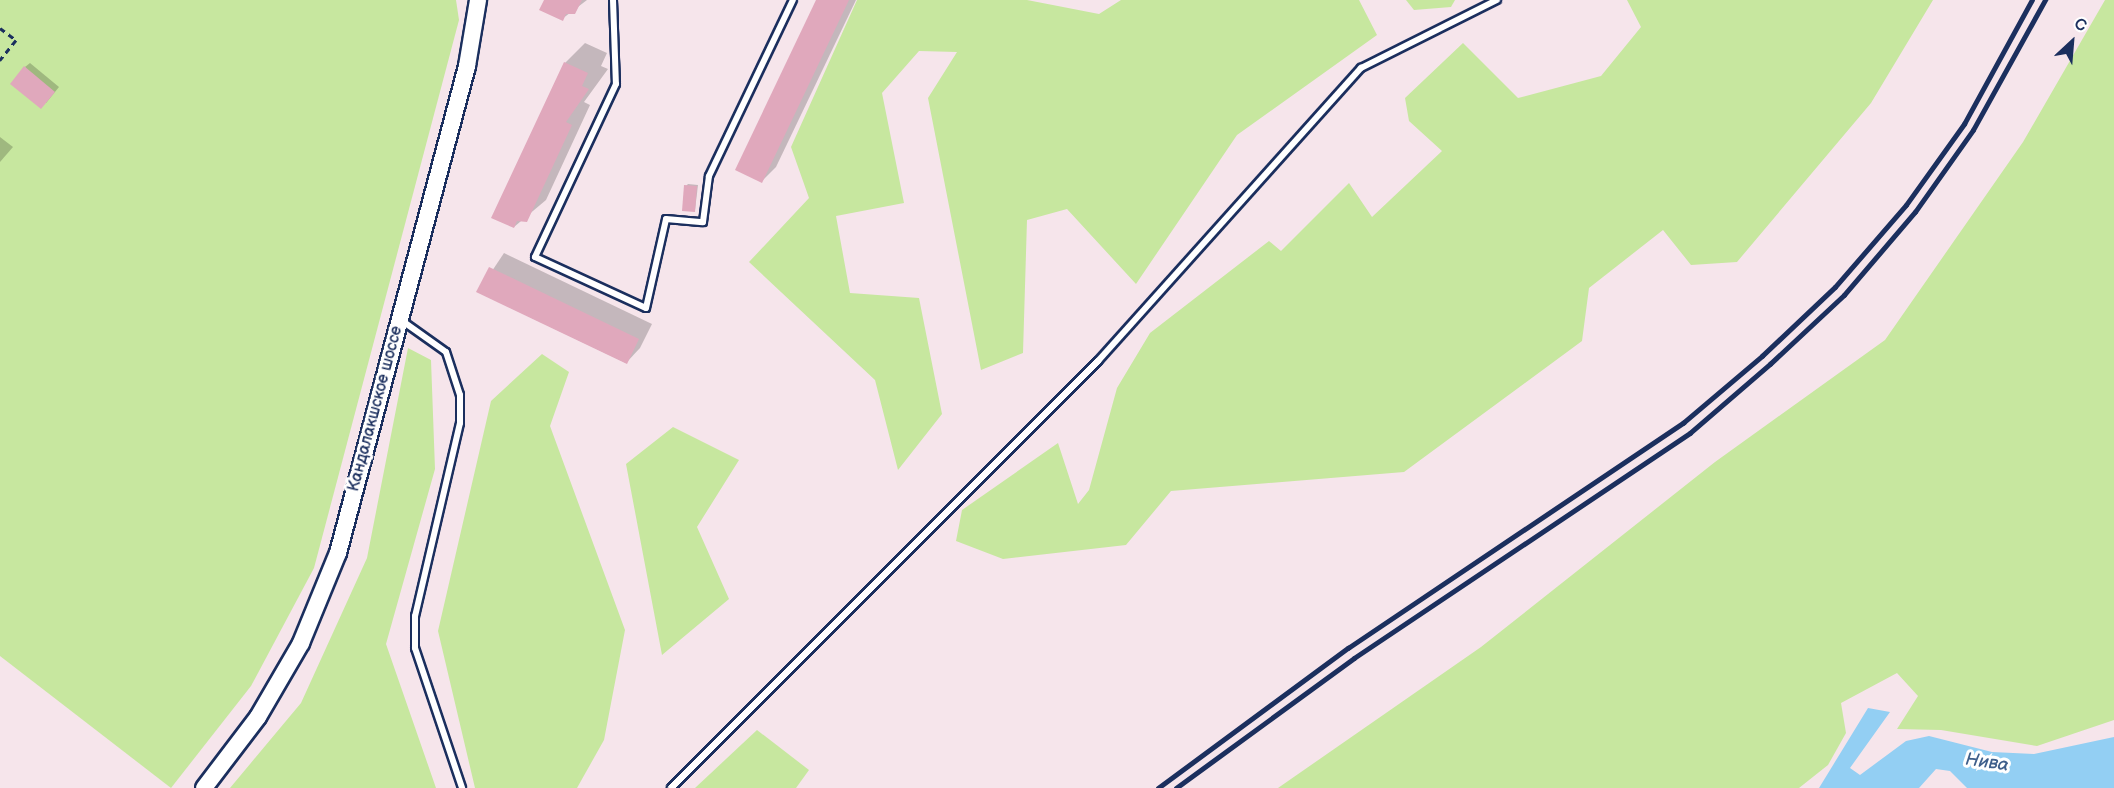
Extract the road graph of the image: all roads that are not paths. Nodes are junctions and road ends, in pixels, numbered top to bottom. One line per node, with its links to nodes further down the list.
1 (478, 0): 5 (main road, Кандалакшское шоссе)
2 (613, 0): 3 (lane)
3 (794, 0)
4 (1497, 0): 8 (lane)
5 (400, 319): 6 (main road, Кандалакшское шоссе); 7 (lane)
6 (204, 788)
7 (462, 788)
8 (671, 788)

